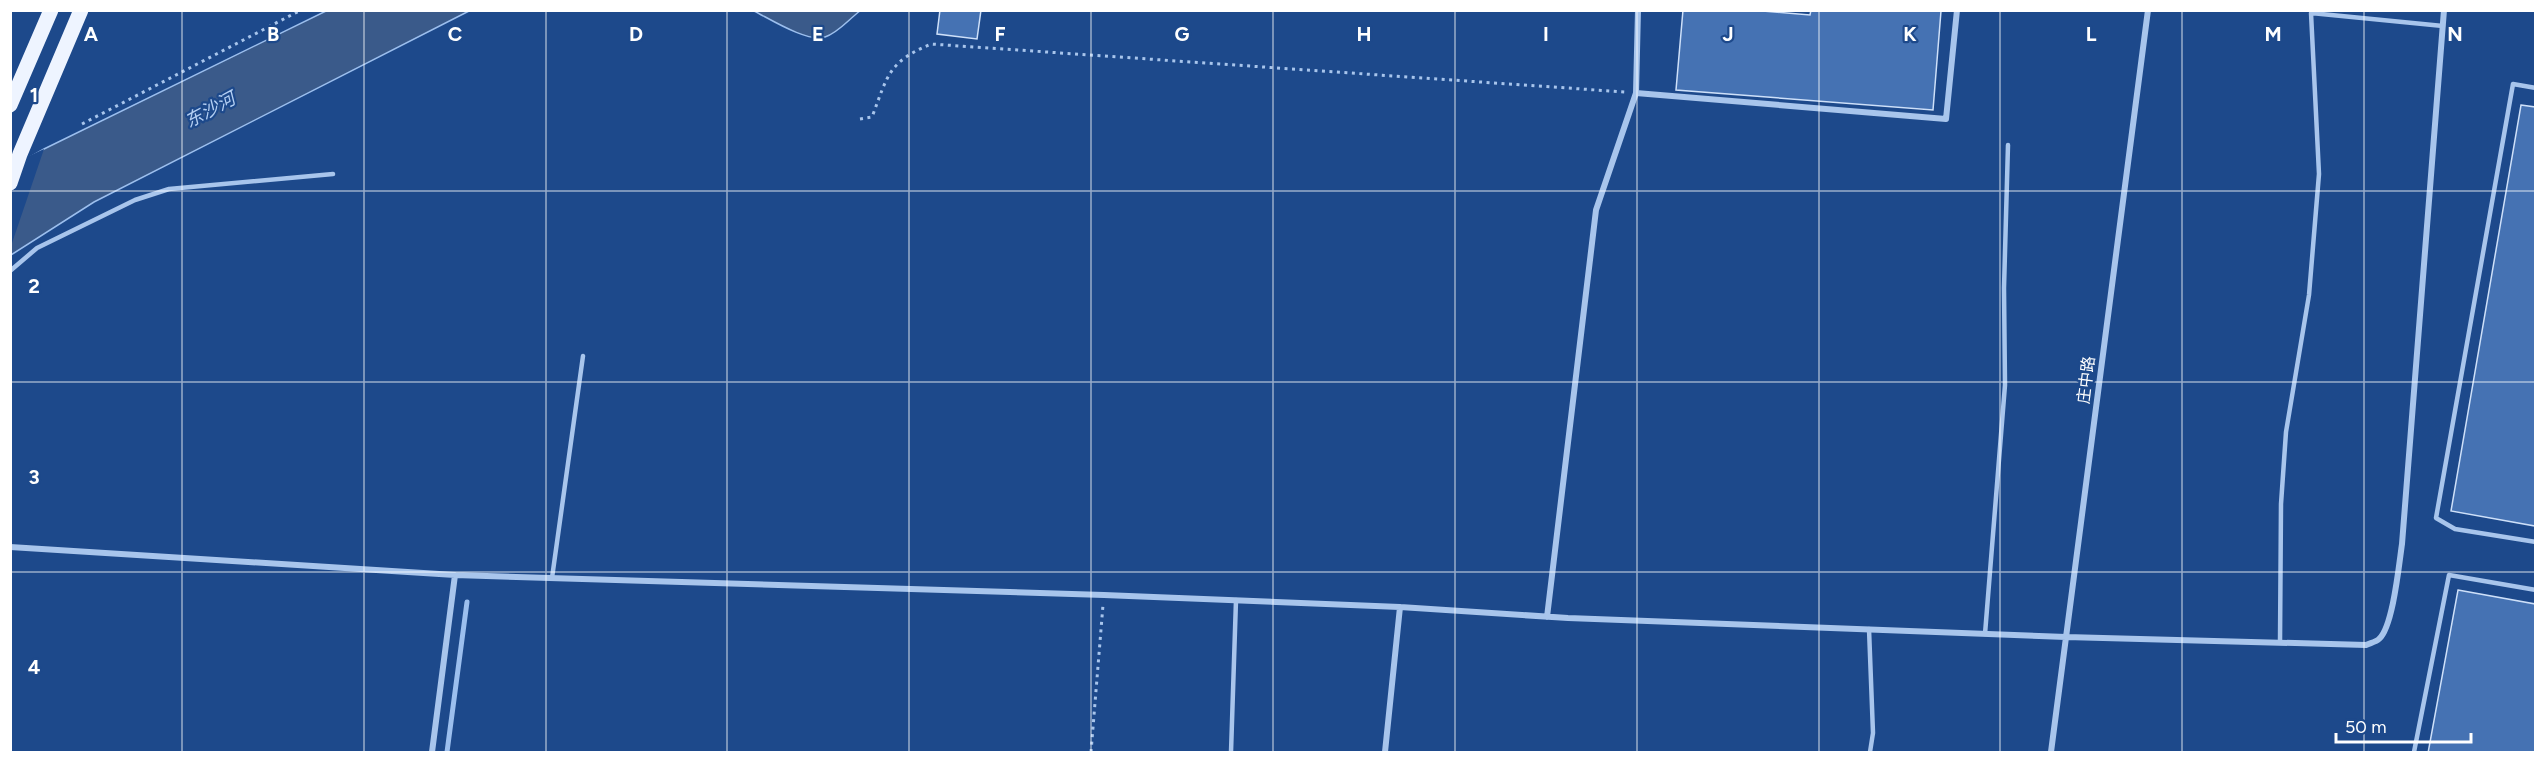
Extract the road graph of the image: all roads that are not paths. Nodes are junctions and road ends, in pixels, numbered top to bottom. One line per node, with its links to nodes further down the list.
1 (51, 10): 10 (main road)
2 (81, 10): 13 (main road)
3 (1638, 10): 9 (street)
4 (1957, 10): 9 (street)
5 (2148, 10): 26 (street, 庄中路)
6 (2444, 10): 7 (street)
7 (2443, 26): 27 (street); 27 (lane)
8 (2535, 88): 16 (lane)
9 (1636, 93): 23 (street)
10 (10, 105)
11 (2008, 145): 25 (lane)
12 (333, 174): 14 (lane)
13 (10, 183)
14 (10, 272)
15 (584, 356): 19 (lane)
16 (2535, 542)
17 (10, 547): 18 (street)
18 (455, 575): 19 (street); 28 (street)
19 (552, 578): 21 (street)
20 (2535, 590): 33 (lane)
21 (1236, 600): 22 (street); 29 (lane)
22 (1400, 607): 23 (street); 30 (street)
23 (1547, 617): 24 (street)
24 (1869, 629): 25 (street); 31 (lane)
25 (1985, 634): 26 (street)
26 (2066, 637): 27 (street); 32 (street, 庄中路)
27 (2280, 642)
28 (432, 753)
29 (1231, 753)
30 (1385, 753)
31 (1870, 753)
32 (2051, 753)
33 (2414, 753)

